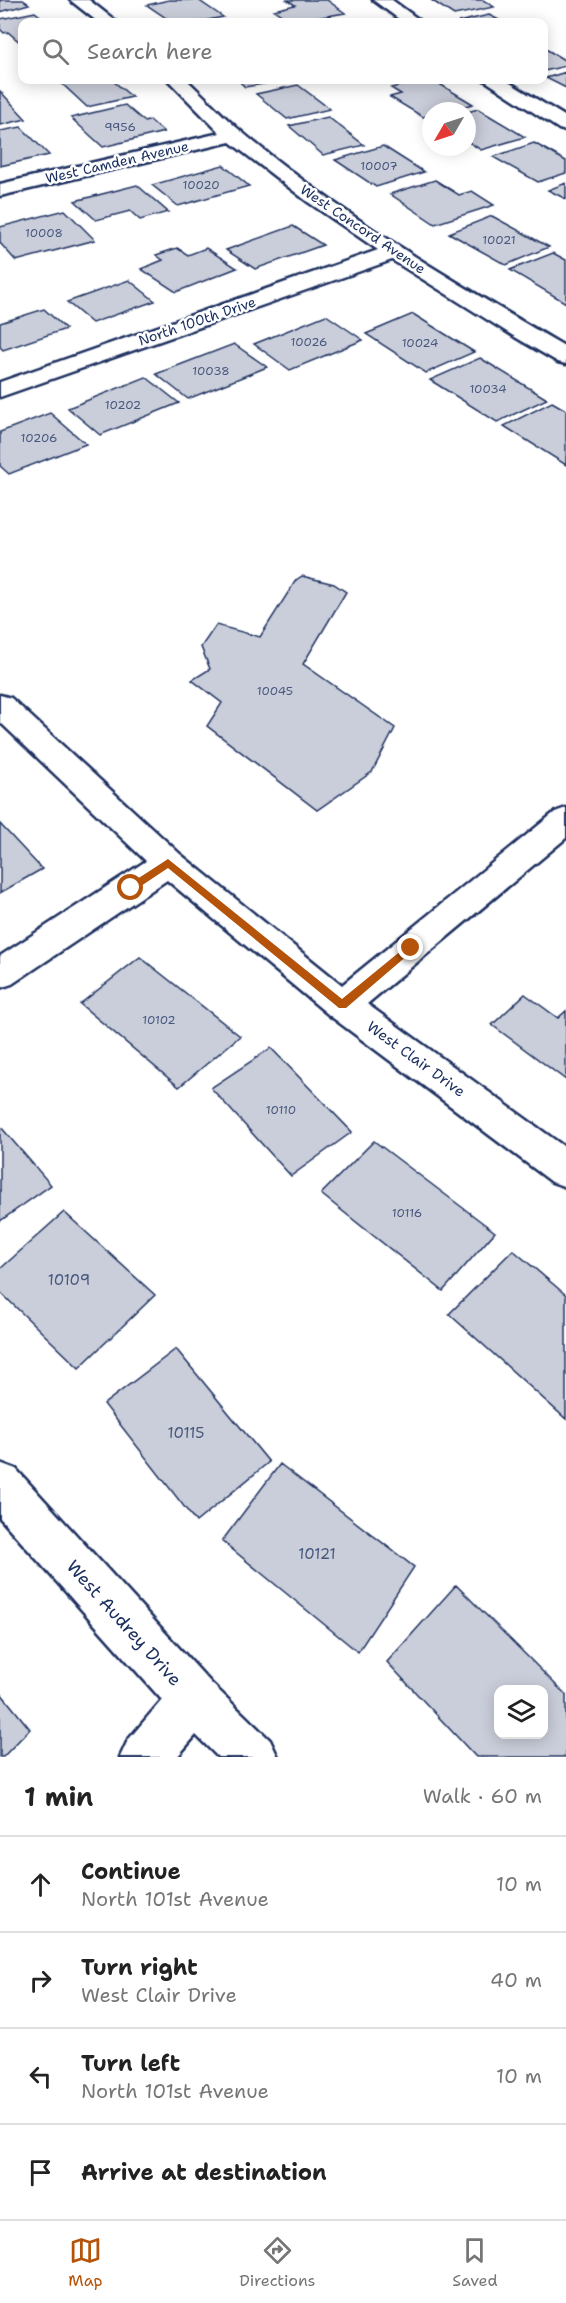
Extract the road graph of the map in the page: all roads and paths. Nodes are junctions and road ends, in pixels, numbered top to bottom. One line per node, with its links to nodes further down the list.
1 (78, 0): 3 (street)
2 (381, 0): 4 (street)
3 (103, 18)
4 (407, 18)
5 (181, 84): 8 (street, West Concord Avenue)
6 (499, 84): 7 (street)
7 (566, 125)
8 (234, 135): 9 (street, West Camden Avenue); 10 (street, West Concord Avenue)
9 (0, 189)
10 (394, 252): 11 (street, West Concord Avenue); 12 (street, North 100th Drive)
11 (566, 357)
12 (0, 390)
13 (0, 705): 15 (street, West Clair Drive)
14 (566, 820): 17 (street)
15 (168, 863): 16 (street); 17 (street, West Clair Drive)
16 (0, 974)
17 (342, 1005): 18 (street, West Clair Drive)
18 (566, 1170)
19 (0, 1485): 20 (street, West Audrey Drive)
20 (194, 1700): 21 (street); 22 (street, West Audrey Drive)
21 (145, 1757)
22 (253, 1757)

